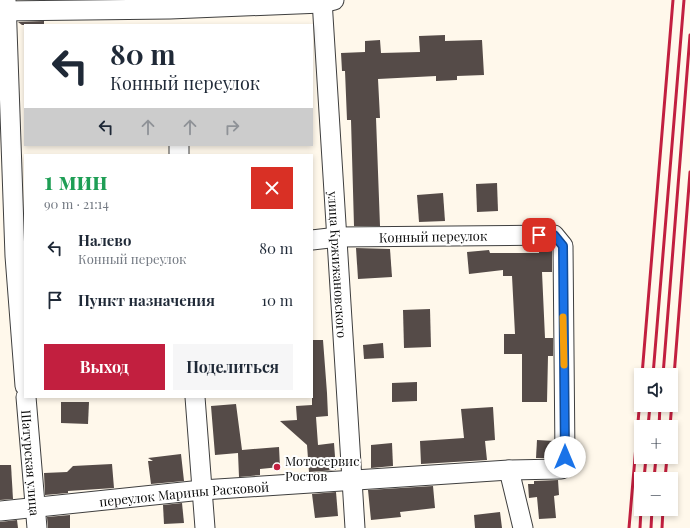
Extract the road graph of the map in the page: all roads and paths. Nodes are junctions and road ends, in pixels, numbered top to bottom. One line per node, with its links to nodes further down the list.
1 (326, 1): 3 (street); 4 (street, улица Кржижановского)
2 (4, 7): 3 (street); 6 (street)
3 (170, 11)
4 (338, 238): 5 (street, Конный переулок); 10 (street, Конный переулок); 12 (street, улица Кржижановского)
5 (313, 240)
6 (13, 256): 7 (street)
7 (24, 375)
8 (26, 398): 14 (street, Шатурская улица)
9 (195, 398): 13 (street)
10 (561, 469): 11 (street, переулок Марины Расковой)
11 (509, 470): 12 (street, переулок Марины Расковой); 19 (street)
12 (351, 481): 13 (street, переулок Марины Расковой); 18 (street, улица Кржижановского)
13 (202, 490): 14 (street, переулок Марины Расковой); 17 (street)
14 (35, 506): 15 (street, переулок Марины Расковой); 16 (street, Шатурская улица)
15 (0, 511)
16 (37, 528)
17 (205, 528)
18 (355, 528)
19 (523, 528)

